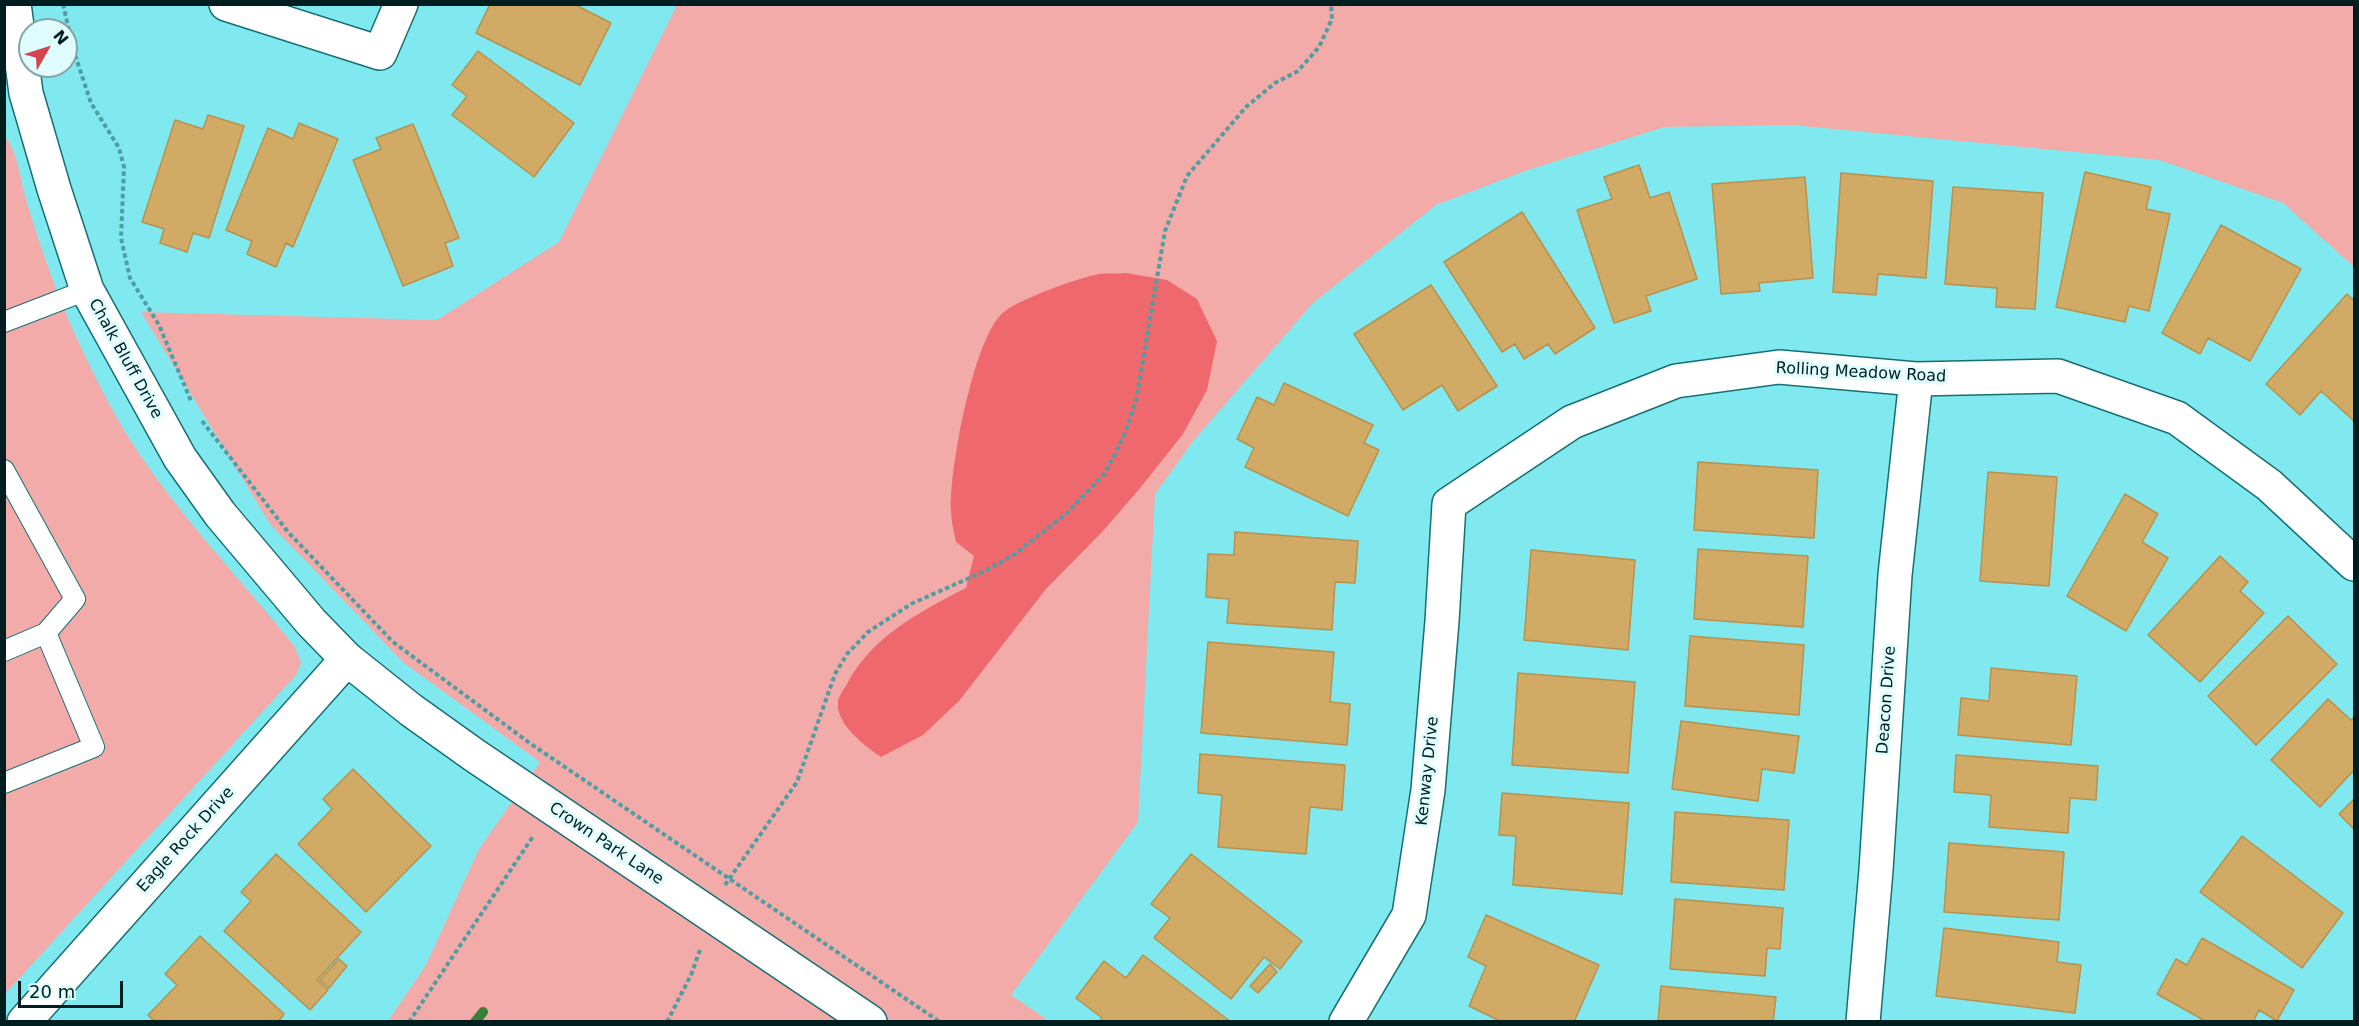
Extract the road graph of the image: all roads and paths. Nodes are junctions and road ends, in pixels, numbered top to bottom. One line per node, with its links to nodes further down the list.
1 (14, 4): 6 (street, Chalk Bluff Drive)
2 (63, 4): 10 (path)
3 (226, 4): 4 (street)
4 (400, 4)
5 (1331, 4): 20 (path)
6 (15, 93): 7 (street, Chalk Bluff Drive)
7 (87, 290): 8 (lane); 17 (street, Chalk Bluff Drive)
8 (4, 322)
9 (1916, 379): 13 (street, Rolling Meadow Road); 14 (street, Rolling Meadow Road); 29 (street, Deacon Drive)
10 (192, 402)
11 (196, 413): 20 (path)
12 (4, 470): 15 (lane)
13 (1449, 504): 28 (street, Kenway Drive)
14 (2355, 564)
15 (46, 633): 16 (lane); 18 (lane)
16 (4, 651)
17 (347, 659): 19 (street, Crown Park Lane); 23 (street, Eagle Rock Drive)
18 (4, 783)
19 (553, 808): 24 (path); 26 (street, Crown Park Lane)
20 (729, 878): 21 (path); 27 (path)
21 (721, 894)
22 (703, 940): 25 (path)
23 (24, 1022)
24 (409, 1022)
25 (667, 1022)
26 (870, 1022)
27 (940, 1022)
28 (1346, 1022)
29 (1863, 1022)

